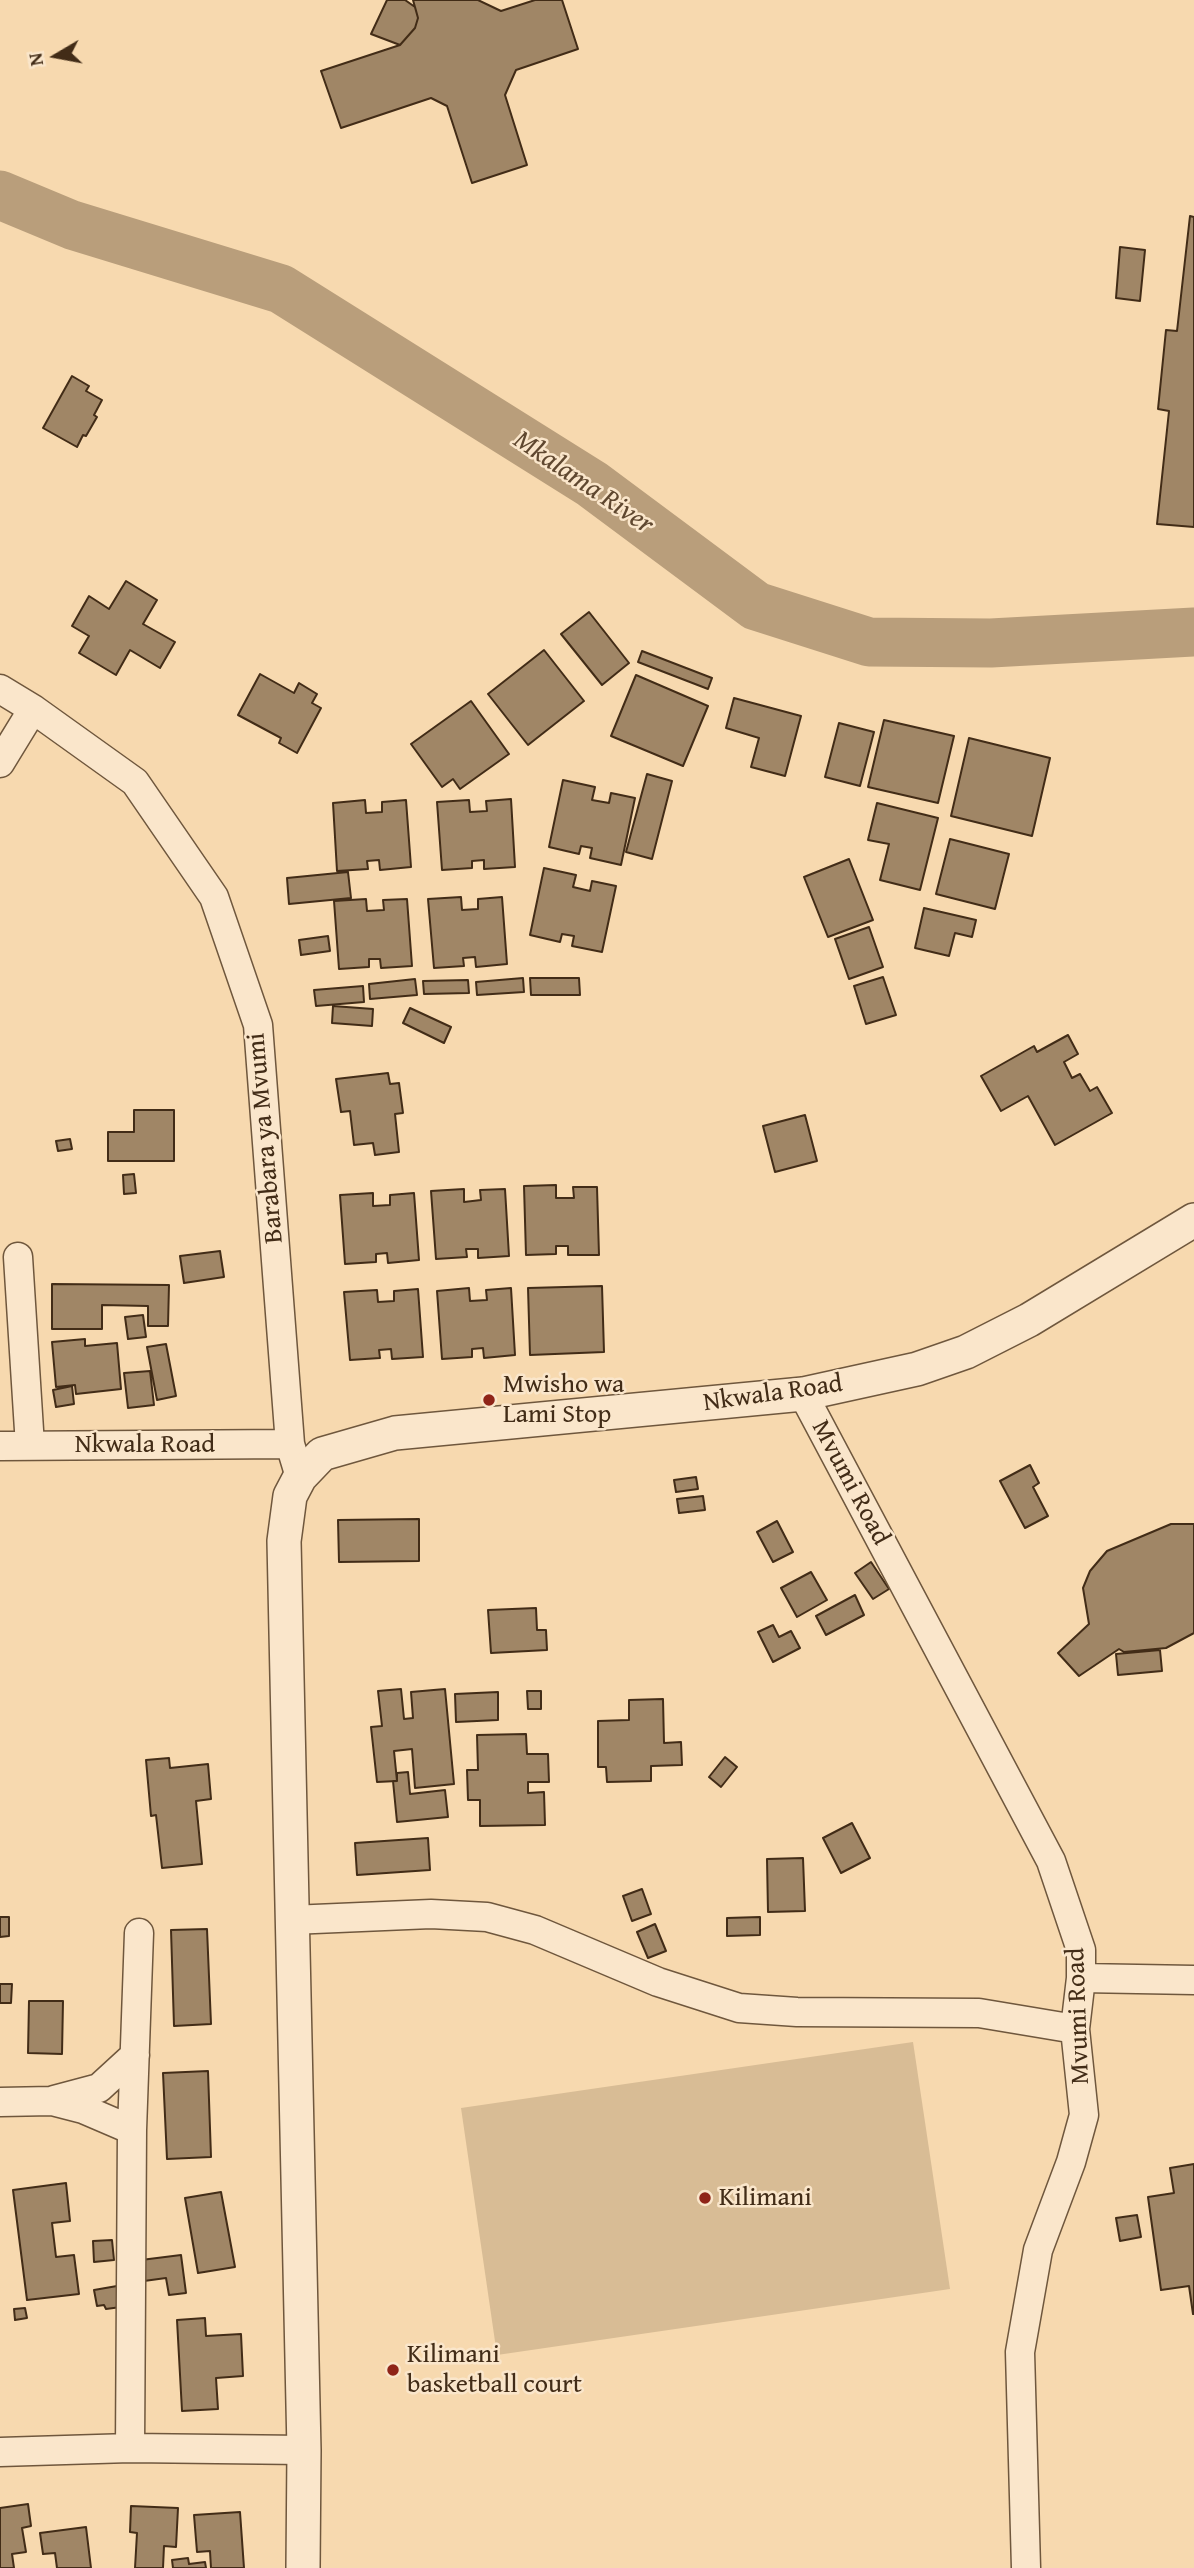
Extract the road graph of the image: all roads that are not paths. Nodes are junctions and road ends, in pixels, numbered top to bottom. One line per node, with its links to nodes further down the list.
1 (0, 689): 2 (street, Barabara ya Mvumi)
2 (33, 709): 3 (street); 9 (street, Barabara ya Mvumi)
3 (0, 763)
4 (1194, 1220): 6 (street, Nkwala Road)
5 (18, 1257): 8 (street)
6 (803, 1394): 9 (street, Nkwala Road); 12 (street, Mvumi Road)
7 (0, 1446): 8 (street, Nkwala Road)
8 (30, 1446): 9 (street, Nkwala Road)
9 (302, 1459): 10 (street)
10 (291, 1920): 14 (street); 20 (street)
11 (139, 1933): 15 (street)
12 (1081, 1978): 13 (street); 14 (street, Mvumi Road)
13 (1194, 1980)
14 (1074, 2029): 23 (street, Mvumi Road)
15 (135, 2055): 16 (street); 18 (street)
16 (52, 2101): 17 (street); 18 (street)
17 (0, 2102)
18 (132, 2130): 19 (street)
19 (130, 2448): 20 (street); 21 (street)
20 (304, 2450): 22 (street)
21 (0, 2452)
22 (303, 2568)
23 (1026, 2568)

